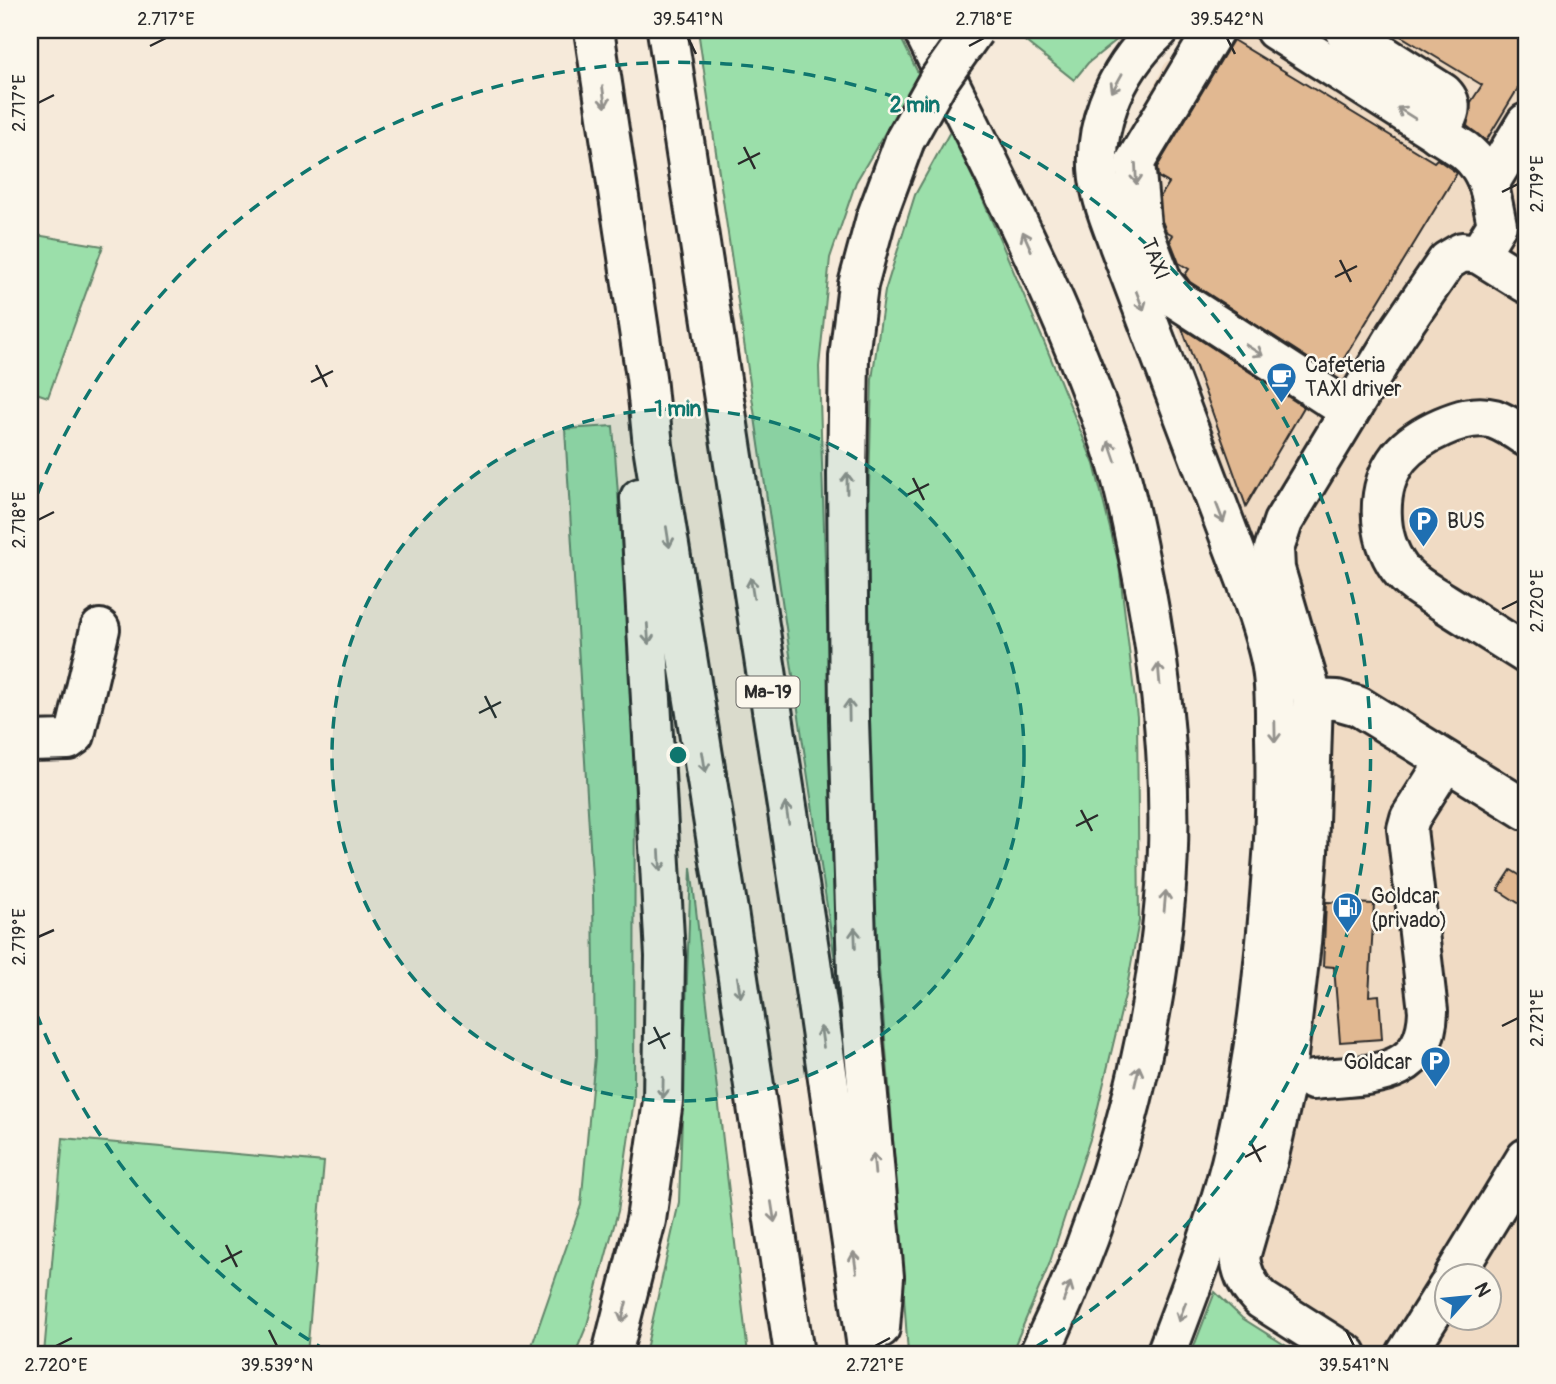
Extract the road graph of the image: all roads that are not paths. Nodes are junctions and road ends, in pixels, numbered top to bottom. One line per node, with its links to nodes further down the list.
1 (594, 30): 16 (main road, one-way to 16)
2 (667, 30): 29 (main road, Ma-19, one-way to 2)
3 (923, 30): 31 (main road, one-way to 3)
4 (974, 30): 30 (main road, one-way to 4, bridge)
5 (1160, 30): 32 (main road, one-way to 32)
6 (1214, 30): 14 (main road, TAXI, one-way to 14)
7 (1275, 30): 10 (main road, one-way to 7)
8 (1344, 30): 10 (main road)
9 (1526, 123): 11 (main road)
10 (1438, 134): 11 (main road)
11 (1490, 190): 12 (main road)
12 (1479, 254): 13 (main road); 14 (main road)
13 (1526, 284)
14 (1350, 411): 19 (main road)
15 (1526, 437): 18 (main road)
16 (653, 446): 27 (main road, one-way to 27); 28 (main road, one-way to 28)
17 (100, 629): 20 (main road)
18 (1526, 654)
19 (1314, 699): 21 (main road); 33 (main road)
20 (30, 741)
21 (1446, 761): 22 (main road); 23 (main road)
22 (1526, 810)
23 (1313, 1080)
24 (1526, 1158): 25 (main road)
25 (1463, 1262)
26 (1434, 1308): 34 (main road)
27 (612, 1354)
28 (794, 1354)
29 (868, 1354)
30 (878, 1354)
31 (1039, 1354)
32 (1166, 1354)
33 (1347, 1354)
34 (1406, 1354)

